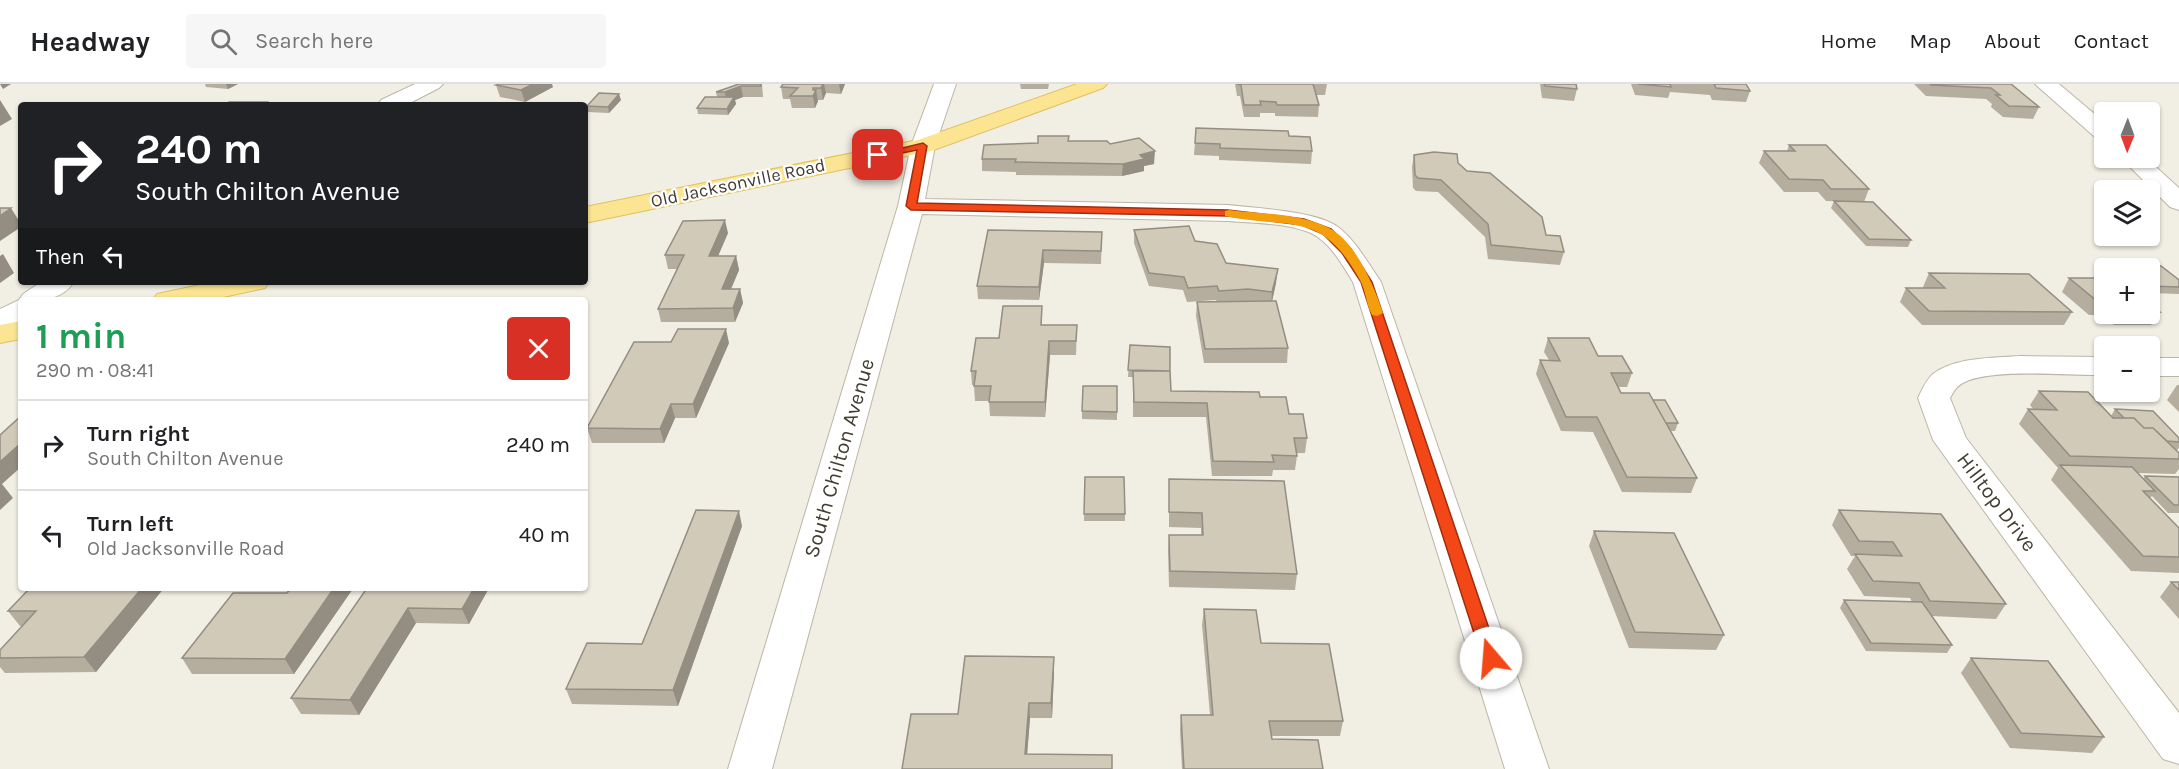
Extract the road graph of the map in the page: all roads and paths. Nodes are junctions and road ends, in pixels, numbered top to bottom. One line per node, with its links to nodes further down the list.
1 (432, 84): 5 (street)
2 (945, 84): 7 (street, South Chilton Avenue)
3 (1096, 84): 7 (main road, Old Jacksonville Road)
4 (2046, 84): 6 (street)
5 (395, 102)
6 (2094, 125)
7 (923, 146): 10 (street, South Chilton Avenue); 11 (main road, Old Jacksonville Road)
8 (2143, 168): 9 (street)
9 (2179, 202)
10 (911, 206): 24 (street, South Chilton Avenue); 25 (street)
11 (588, 214)
12 (56, 285): 14 (street)
13 (240, 285): 15 (main road)
14 (38, 297)
15 (182, 297)
16 (18, 310): 17 (street)
17 (0, 322)
18 (18, 331): 19 (main road)
19 (0, 334)
20 (2094, 366): 23 (street, Hilltop Drive)
21 (2160, 367): 22 (street)
22 (2179, 368)
23 (2179, 746)
24 (750, 769)
25 (1527, 769)

